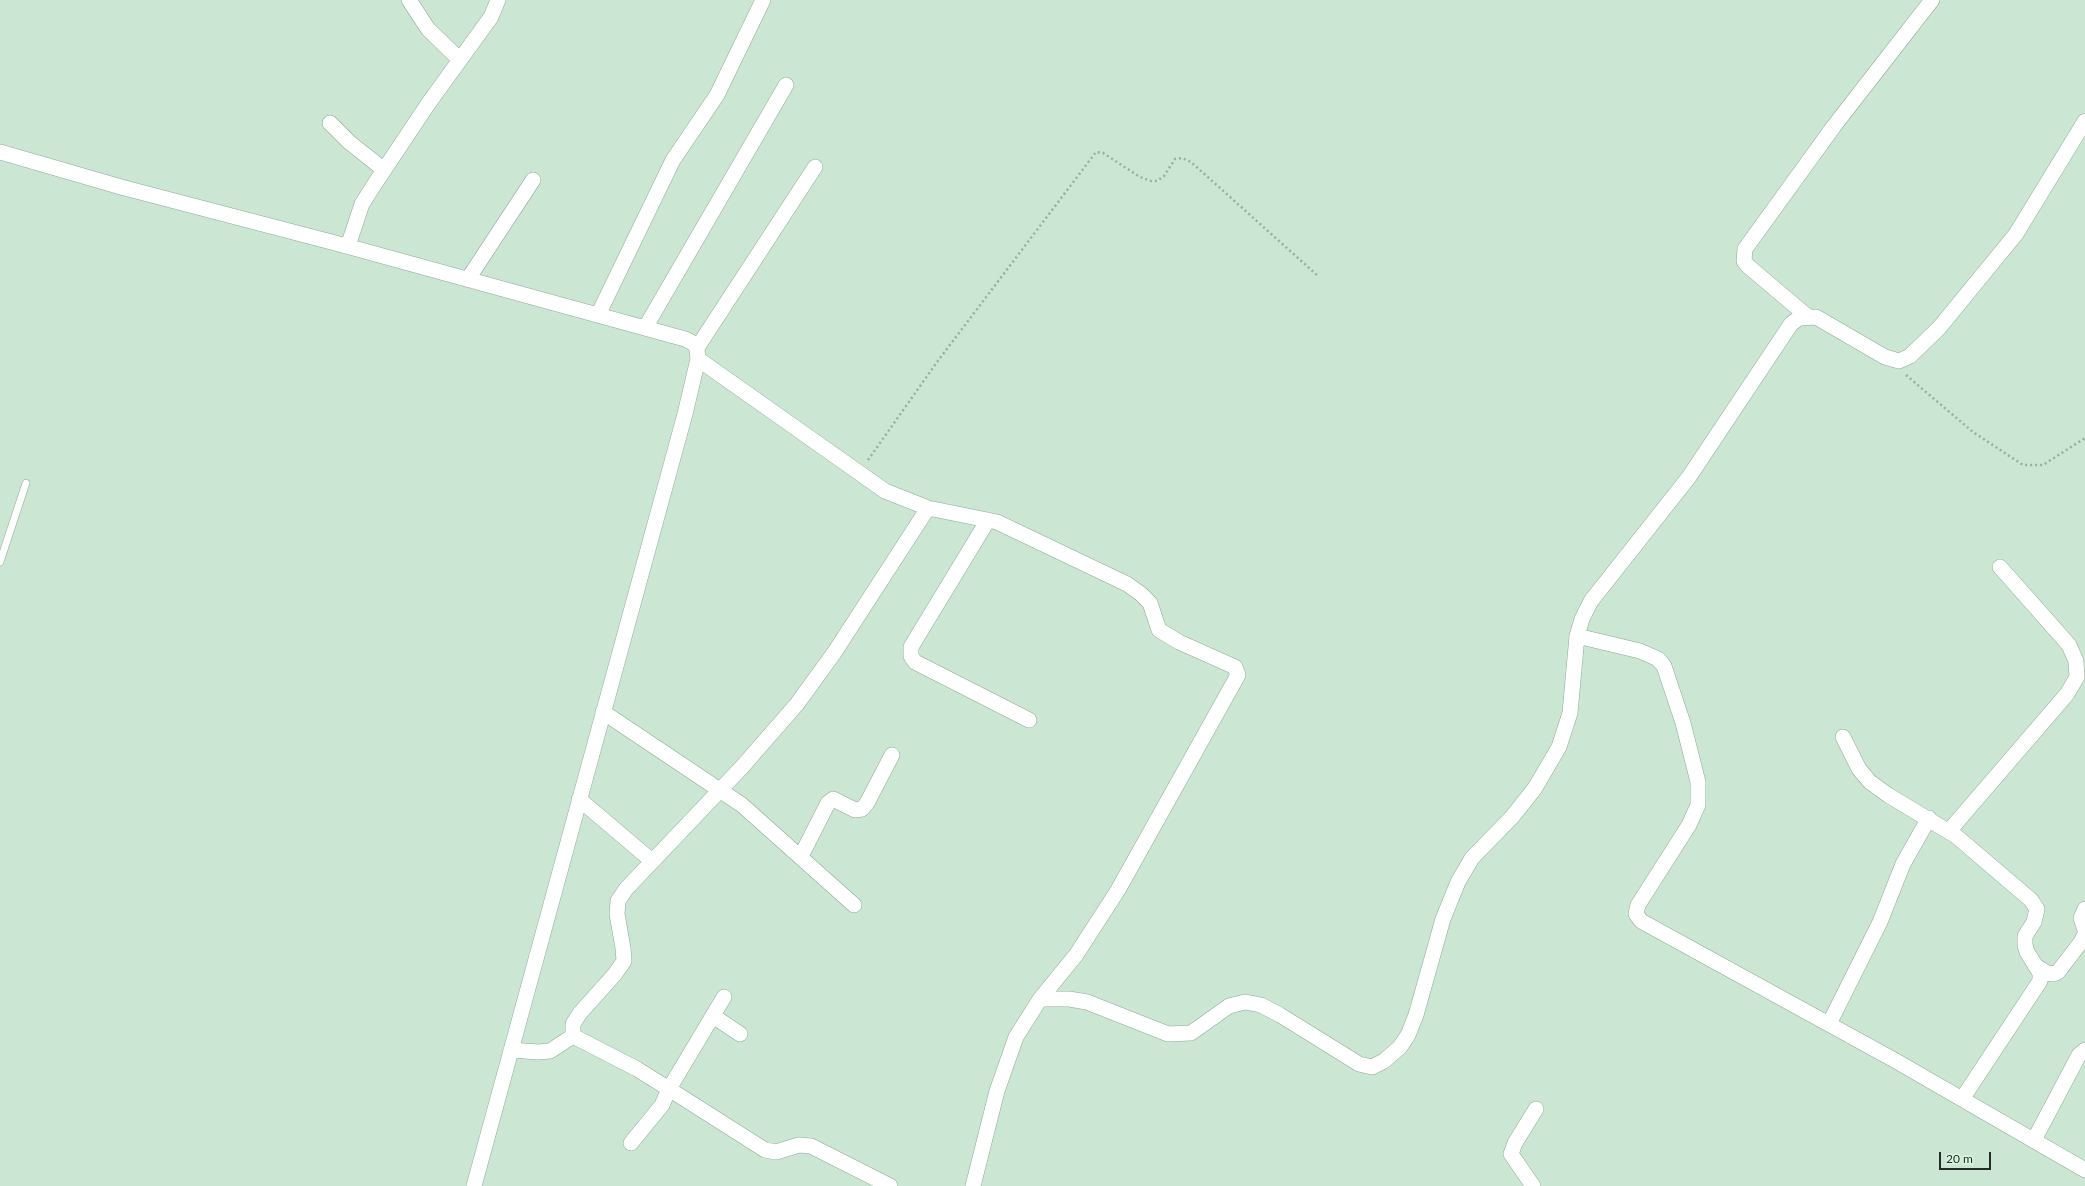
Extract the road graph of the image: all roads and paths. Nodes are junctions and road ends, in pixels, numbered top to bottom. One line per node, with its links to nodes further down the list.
1 (409, 0): 5 (street)
2 (498, 0): 5 (street)
3 (763, 0): 16 (street)
4 (1932, 0): 17 (street)
5 (460, 60): 11 (street)
6 (786, 85): 18 (street)
7 (2085, 121): 20 (street)
8 (330, 123): 11 (street)
9 (0, 152): 13 (street)
10 (815, 167): 19 (street)
11 (384, 169): 13 (street)
12 (533, 180): 15 (street)
13 (348, 246): 15 (street)
14 (1316, 275): 22 (path)
15 (468, 280): 16 (street)
16 (598, 315): 18 (street)
17 (1807, 316): 20 (street); 28 (street)
18 (646, 328): 19 (street)
19 (698, 354): 22 (street); 29 (street)
20 (1885, 358): 21 (path)
21 (2085, 438)
22 (858, 473): 24 (street)
23 (26, 483): 26 (lane)
24 (928, 508): 25 (street); 33 (street)
25 (988, 520): 30 (street); 45 (street)
26 (0, 562)
27 (2000, 567): 36 (street)
28 (1577, 636): 45 (street); 47 (street)
29 (603, 712): 33 (street); 34 (street)
30 (1029, 720)
31 (1843, 738): 35 (street)
32 (892, 755): 37 (street)
33 (719, 791): 37 (street); 38 (street)
34 (579, 799): 38 (street); 50 (street)
35 (1929, 818): 36 (street); 47 (street)
36 (1949, 831): 43 (street)
37 (801, 856): 39 (street)
38 (652, 861): 49 (street)
39 (854, 905)
40 (2085, 909): 41 (street)
41 (2085, 930)
42 (2085, 934): 43 (street)
43 (2036, 966): 53 (street)
44 (724, 997): 46 (street)
45 (1040, 999): 60 (street)
46 (713, 1016): 48 (street); 52 (street)
47 (1829, 1024): 53 (street)
48 (740, 1034)
49 (574, 1036): 50 (street); 52 (street)
50 (511, 1050): 58 (street)
51 (2085, 1050): 55 (street)
52 (669, 1089): 56 (street); 59 (street)
53 (1962, 1099): 55 (street)
54 (1536, 1109): 61 (street)
55 (2034, 1140): 57 (street)
56 (631, 1143)
57 (2085, 1170)
58 (474, 1186)
59 (890, 1186)
60 (973, 1186)
61 (1533, 1186)

